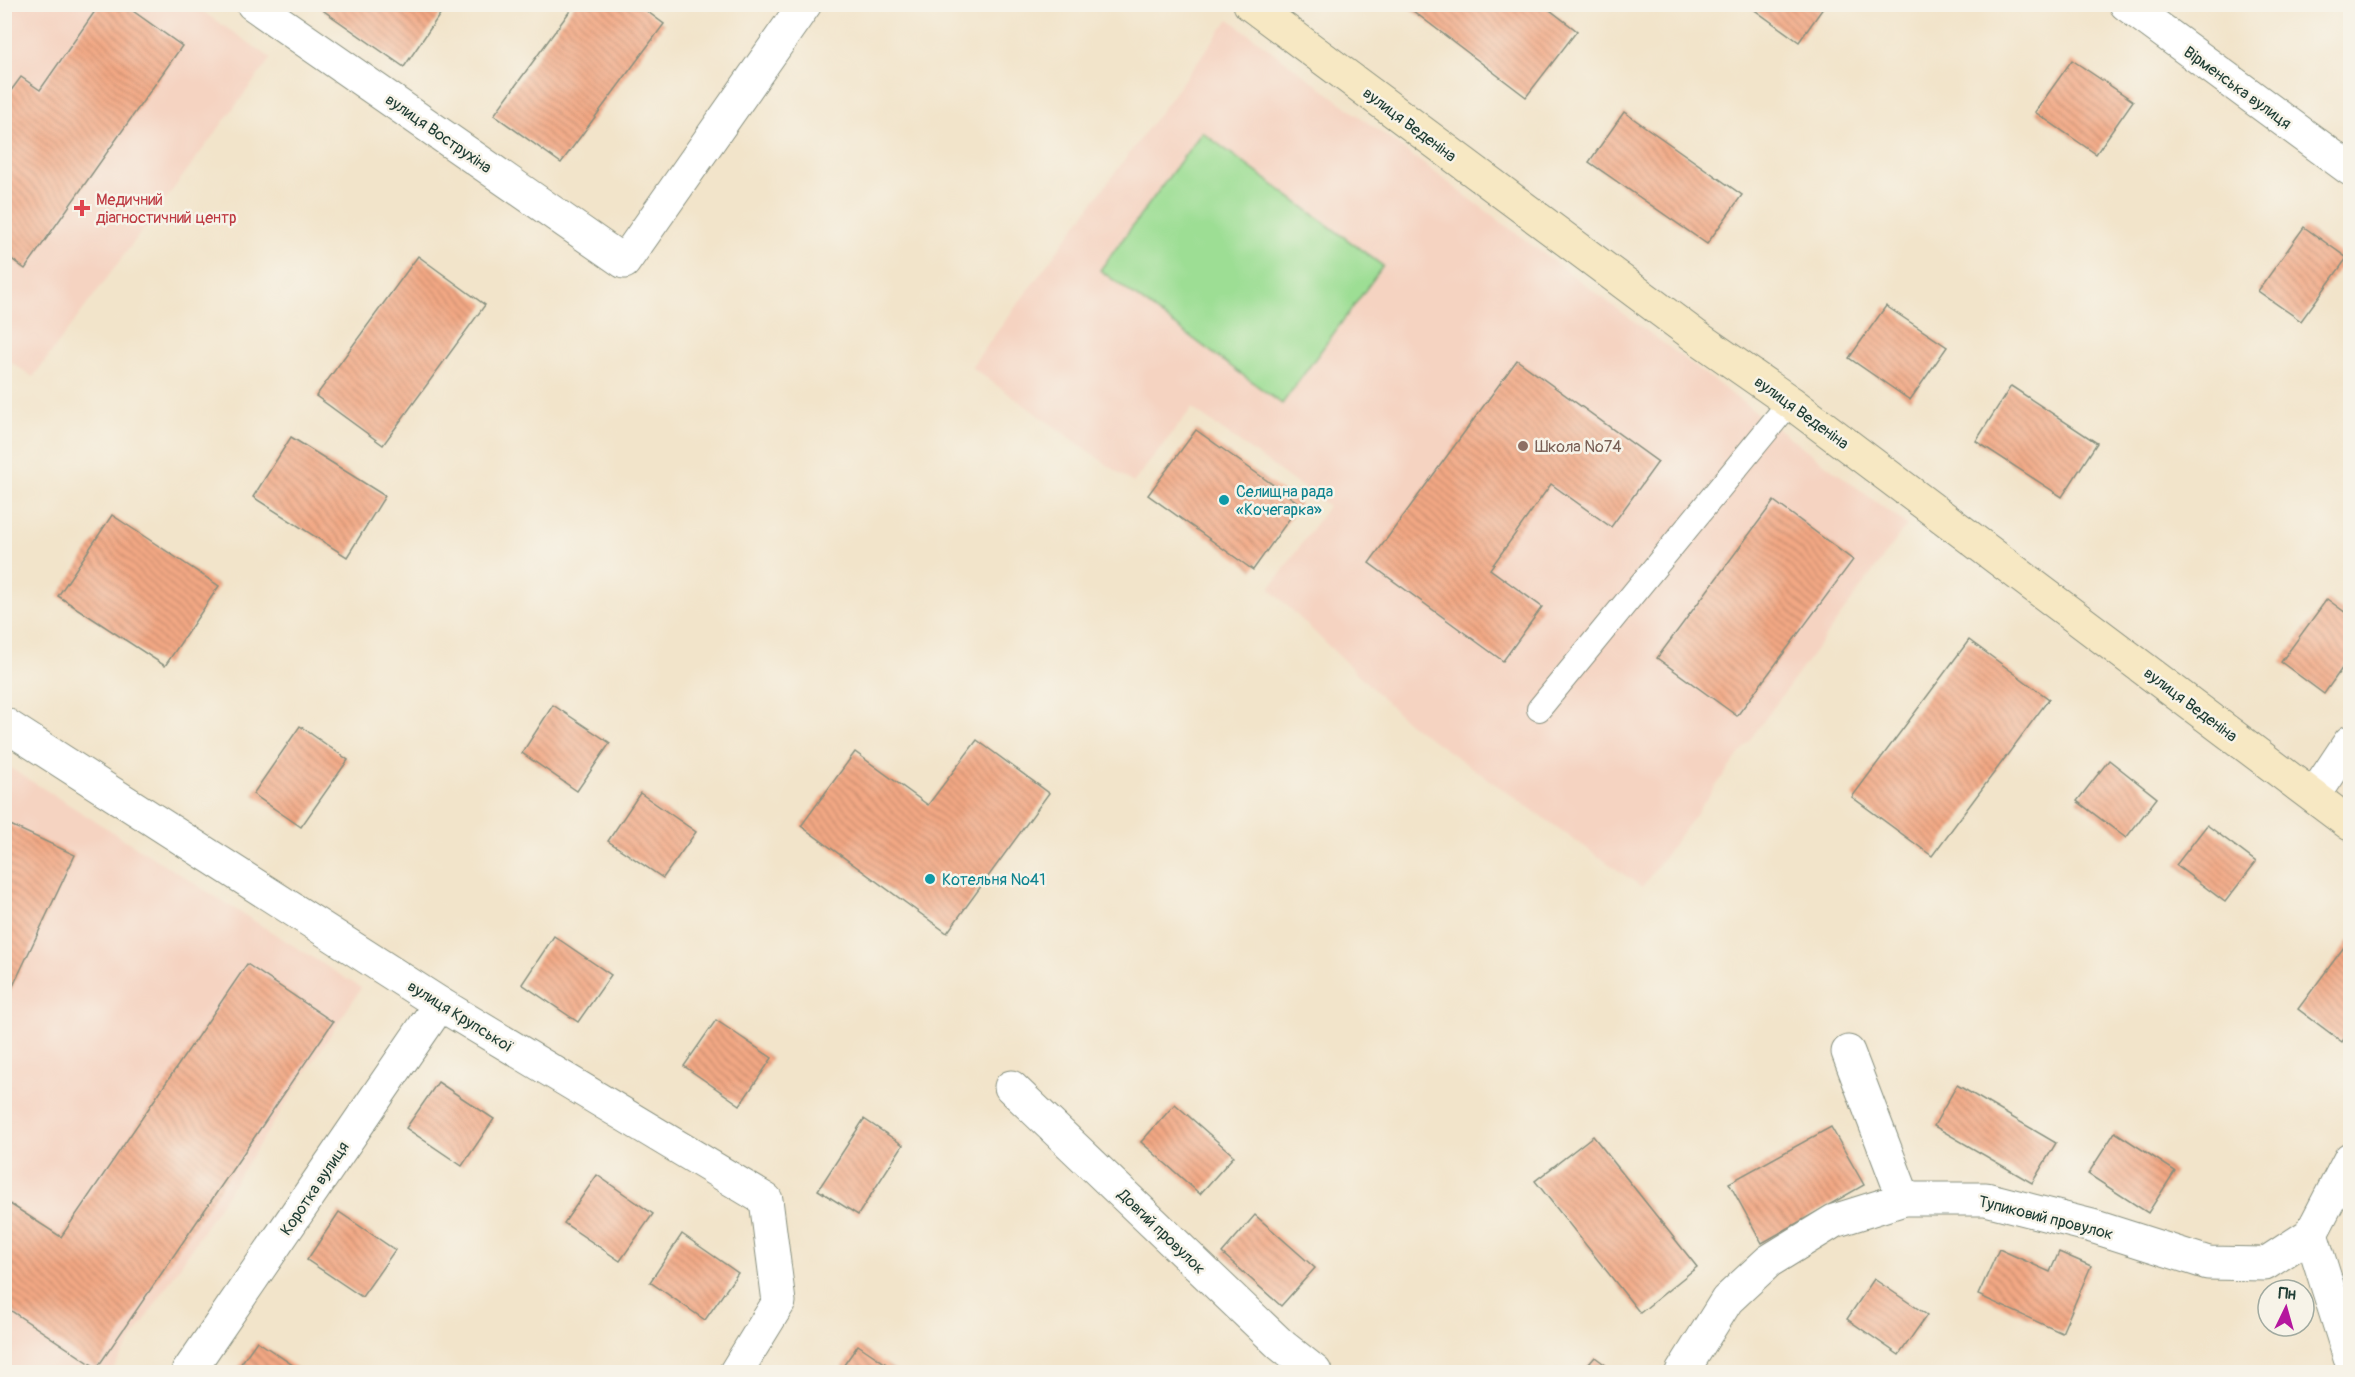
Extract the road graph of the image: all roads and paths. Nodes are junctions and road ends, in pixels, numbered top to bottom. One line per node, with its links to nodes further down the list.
1 (253, 4): 2 (street, вулиця Вострухіна)
2 (805, 4)
3 (1250, 4): 6 (street, вулиця Веденіна)
4 (2126, 4): 5 (street, Вірменська вулиця)
5 (2350, 169)
6 (1790, 402): 7 (lane); 10 (street, вулиця Веденіна)
7 (1539, 709)
8 (4, 724): 12 (street, вулиця Крупської)
9 (2350, 742): 10 (street)
10 (2313, 796): 11 (street, вулиця Веденіна)
11 (2350, 824)
12 (440, 1004): 20 (street, Коротка вулиця); 21 (street, вулиця Крупської)
13 (1848, 1052): 16 (street)
14 (1011, 1087): 22 (street, Довгий провулок)
15 (2350, 1159): 17 (street, Тупиковий провулок)
16 (1904, 1199): 17 (street, Тупиковий провулок); 23 (street, Тупиковий провулок)
17 (2314, 1245): 18 (street); 19 (street)
18 (2350, 1276)
19 (2350, 1358)
20 (188, 1372)
21 (736, 1372)
22 (1315, 1372)
23 (1682, 1372)

